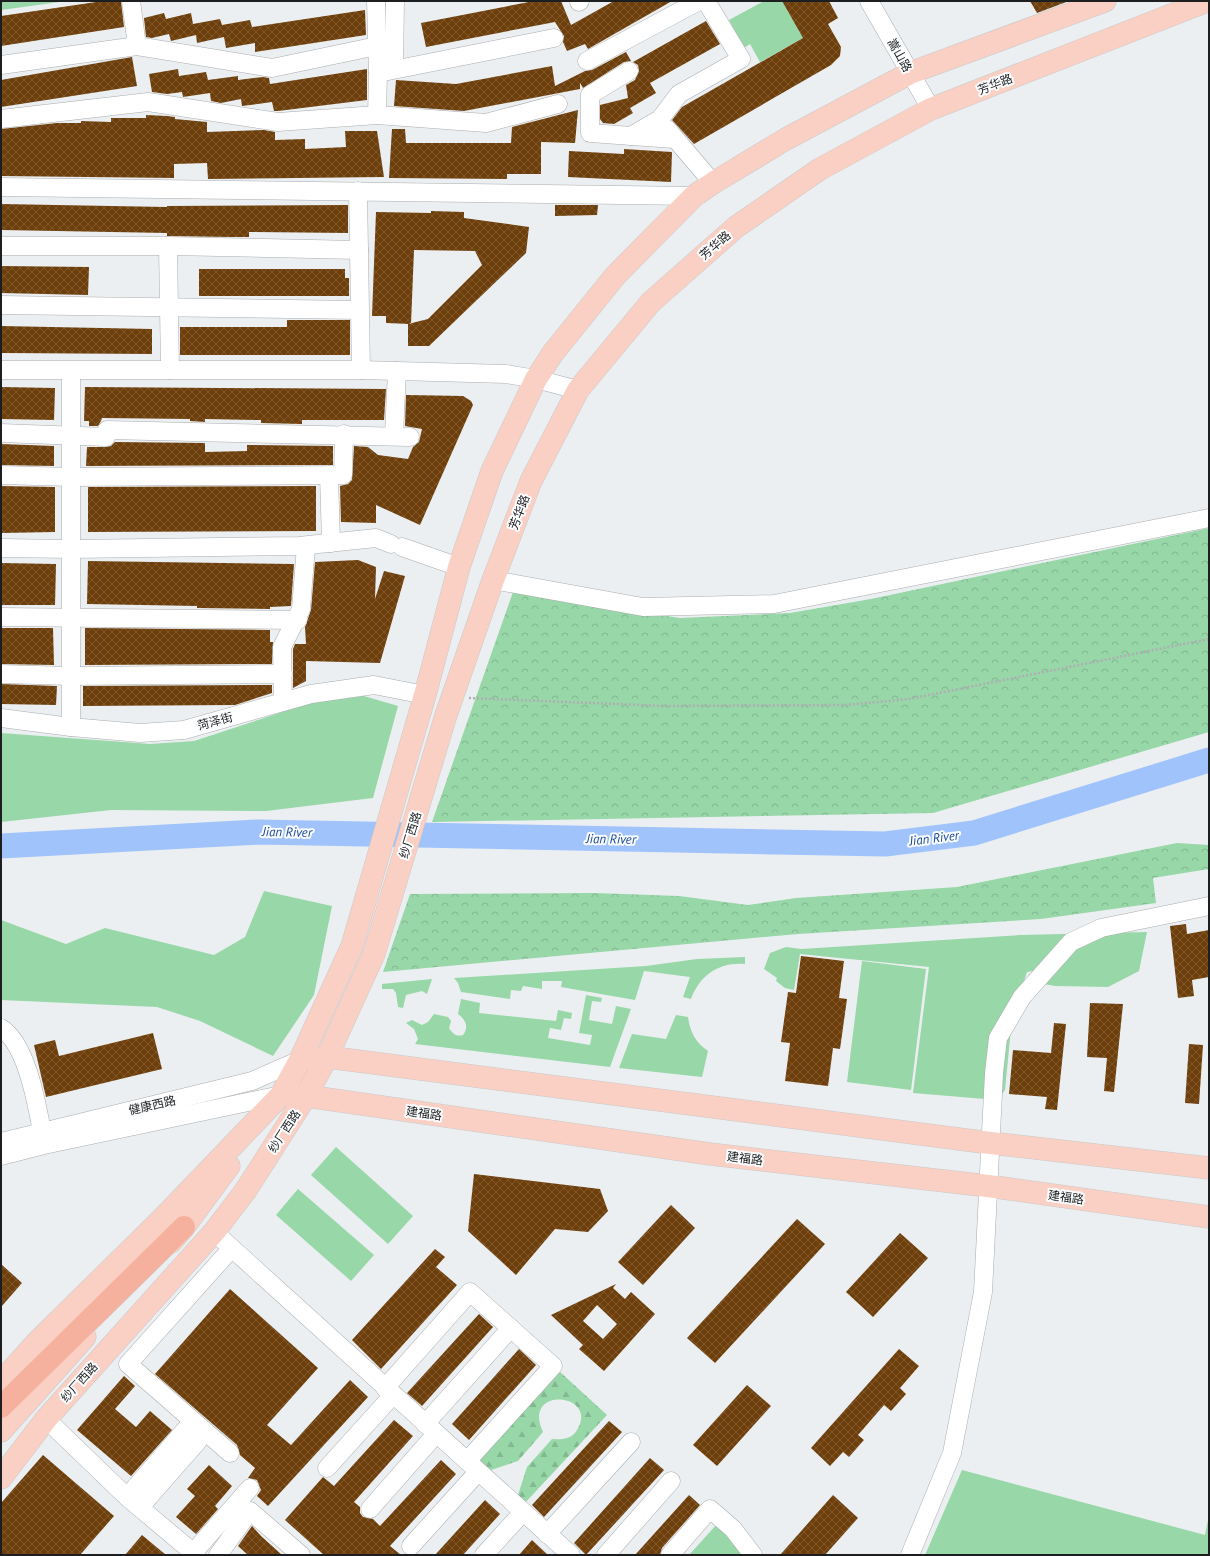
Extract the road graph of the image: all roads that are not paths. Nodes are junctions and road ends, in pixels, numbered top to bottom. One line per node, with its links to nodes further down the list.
1 (132, 1): 11 (street)
2 (376, 1): 12 (street)
3 (396, 1): 15 (street)
4 (699, 1): 13 (street)
5 (706, 1): 22 (street)
6 (869, 1): 17 (street, 嵩山路)
7 (880, 1): 17 (street, 嵩山路)
8 (1105, 1): 17 (main road)
9 (1207, 1): 19 (main road, 芳华路)
10 (554, 38): 15 (street)
11 (137, 46): 12 (street); 14 (street)
12 (377, 46): 15 (street)
13 (587, 62)
14 (1, 65)
15 (386, 71): 20 (street)
16 (629, 71): 23 (street)
17 (915, 72): 19 (street, 嵩山路); 25 (main road)
18 (558, 104): 20 (street)
19 (935, 108): 41 (main road, 芳华路)
20 (377, 115): 21 (street)
21 (1, 119)
22 (660, 119): 23 (street); 24 (street)
23 (631, 136): 24 (street)
24 (674, 139): 25 (street)
25 (713, 183): 28 (main road)
26 (1, 187): 27 (street)
27 (358, 191): 28 (street); 31 (street)
28 (694, 196): 40 (main road)
29 (1, 246): 30 (street)
30 (168, 246): 31 (street); 33 (street)
31 (359, 250): 34 (street)
32 (1, 305): 33 (street)
33 (168, 308): 34 (street); 36 (street)
34 (360, 310): 37 (street)
35 (1, 370): 38 (street)
36 (170, 370): 37 (street); 38 (street)
37 (361, 370): 39 (street)
38 (71, 371): 44 (street)
39 (397, 371): 40 (street); 43 (street)
40 (536, 379): 41 (street); 53 (main road)
41 (578, 390): 54 (main road, 芳华路)
42 (1, 433): 44 (street)
43 (344, 434): 44 (street); 46 (street)
44 (71, 435): 47 (street)
45 (1, 475): 47 (street)
46 (329, 475): 47 (street); 49 (street)
47 (71, 477): 52 (street)
48 (1209, 518): 54 (street)
49 (331, 543): 50 (street); 53 (street)
50 (306, 546): 52 (street); 57 (street)
51 (1, 548): 52 (street)
52 (72, 549): 56 (street)
53 (459, 567): 61 (main road)
54 (493, 580): 63 (main road, 芳华路)
55 (1, 618): 56 (street)
56 (71, 618): 57 (street); 60 (street)
57 (298, 620): 59 (street)
58 (1, 674): 60 (street)
59 (283, 674): 60 (street); 62 (street)
60 (72, 676): 65 (street)
61 (423, 701): 62 (street, 菏泽街); 69 (main road, 纱厂西路)
62 (283, 702): 65 (street, 菏泽街)
63 (449, 706): 68 (main road, 纱厂西路)
64 (1, 718): 65 (street, 菏泽街)
65 (71, 727)
66 (1209, 906): 74 (street)
67 (1, 1028): 72 (street)
68 (327, 1057): 69 (main road); 71 (main road, 纱厂西路); 74 (main road)
69 (300, 1060): 70 (main road, 纱厂西路); 72 (street, 健康西路)
70 (281, 1095): 71 (main road, 建福路); 72 (street, 健康西路); 79 (main road); 83 (main road, 纱厂西路)
71 (306, 1096): 77 (main road, 建福路); 80 (main road, 纱厂西路)
72 (43, 1138): 73 (street, 健康西路); 75 (street, 健康西路)
73 (1, 1142)
74 (991, 1143): 76 (main road); 77 (street)
75 (1, 1156)
76 (1209, 1168)
77 (988, 1186): 78 (main road, 建福路); 112 (street)
78 (1209, 1217)
79 (184, 1227): 85 (highway); 89 (main road)
80 (214, 1232): 81 (street); 86 (main road, 纱厂西路)
81 (231, 1249): 84 (street); 87 (street)
82 (511, 1328): 84 (street); 88 (street); 94 (street)
83 (1, 1382)
84 (389, 1391): 88 (street); 95 (street)
85 (1, 1407)
86 (46, 1419): 93 (main road); 96 (main road, 纱厂西路); 99 (street)
87 (193, 1421): 92 (street); 99 (street)
88 (430, 1429): 94 (street); 100 (street)
89 (1, 1431)
90 (198, 1441): 99 (street)
91 (631, 1442): 102 (street)
92 (230, 1453)
93 (1, 1466)
94 (472, 1467): 101 (street); 103 (street)
95 (327, 1468)
96 (1, 1478)
97 (671, 1482): 109 (street)
98 (250, 1488): 104 (street)
99 (134, 1502): 104 (street)
100 (370, 1509)
101 (523, 1512): 102 (street); 107 (street)
102 (547, 1534): 108 (street)
103 (411, 1546)
104 (194, 1554)
105 (218, 1555): 106 (street)
106 (301, 1555)
107 (484, 1555)
108 (571, 1555)
109 (606, 1555)
110 (670, 1555): 111 (street)
111 (753, 1555)
112 (910, 1555)

